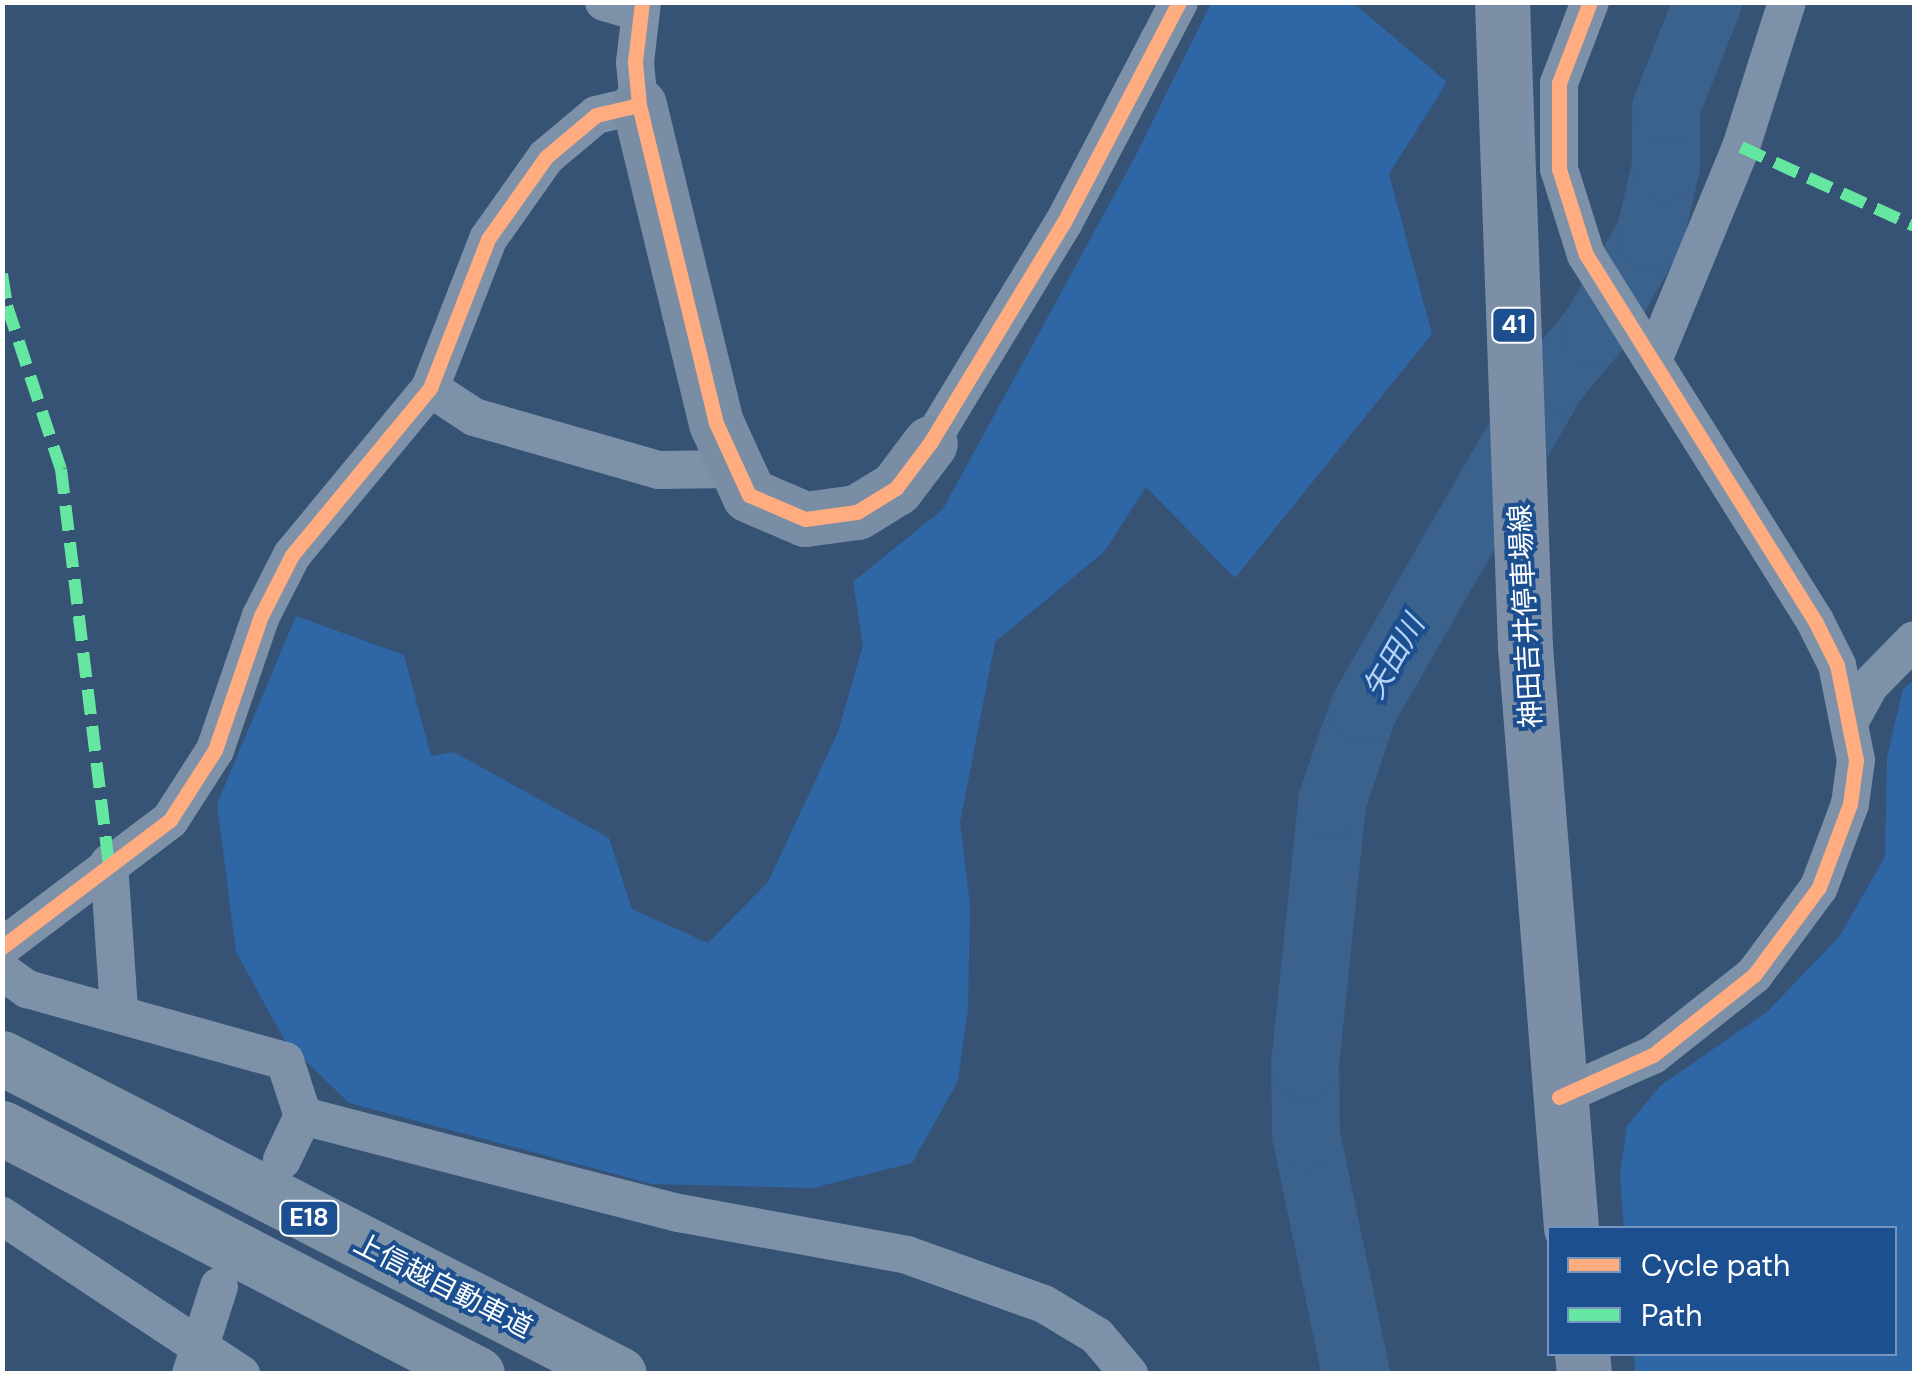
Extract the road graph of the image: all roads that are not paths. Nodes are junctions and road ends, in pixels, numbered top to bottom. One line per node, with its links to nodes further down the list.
1 (1179, 2): 9 (street)
2 (1502, 2): 18 (main road, 神田吉井停車場線 / 41)
3 (1590, 2): 7 (street)
4 (1787, 2): 7 (street)
5 (629, 6): 6 (street)
6 (638, 105): 8 (street); 10 (street)
7 (1654, 358): 12 (street)
8 (430, 388): 10 (street); 13 (street)
9 (930, 443): 10 (street)
10 (732, 469)
11 (1914, 640): 12 (street)
12 (1851, 718): 18 (street)
13 (108, 863): 14 (street); 16 (street)
14 (2, 947)
15 (2, 970): 16 (street)
16 (120, 1011): 19 (street)
17 (2, 1058): 28 (highway, 上信越自動車道 / E18)
18 (1559, 1097): 23 (main road, 神田吉井停車場線 / 41)
19 (304, 1116): 21 (street); 29 (street)
20 (2, 1128): 27 (highway, E18)
21 (282, 1160)
22 (2, 1216): 25 (street)
23 (1571, 1226)
24 (219, 1286): 25 (street)
25 (194, 1359): 26 (street)
26 (241, 1374)
27 (477, 1374)
28 (619, 1374)
29 (1130, 1374)

